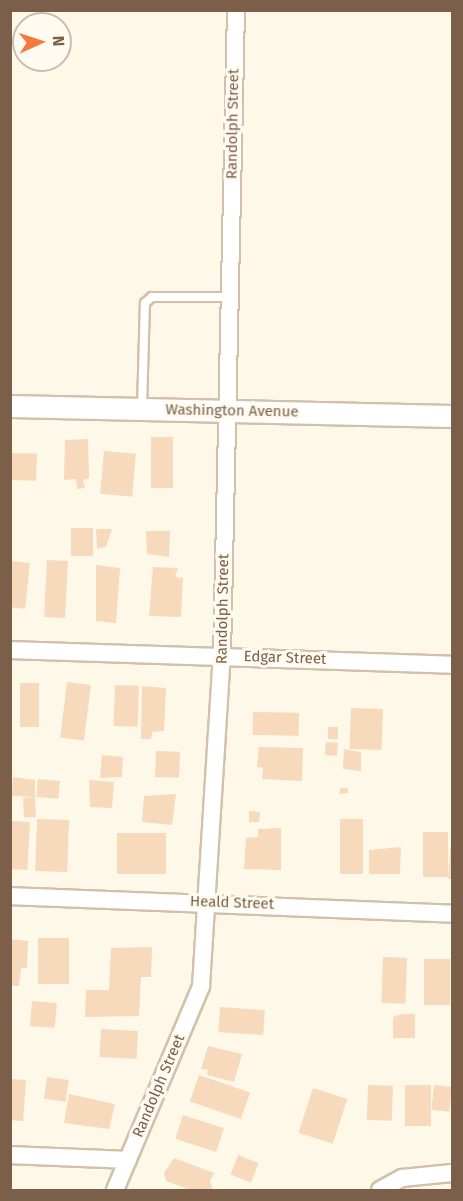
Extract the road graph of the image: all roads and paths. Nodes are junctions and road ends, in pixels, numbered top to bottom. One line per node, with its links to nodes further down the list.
1 (236, 10): 2 (street, Randolph Street)
2 (229, 297): 4 (lane); 5 (street, Randolph Street)
3 (10, 406): 4 (street, Washington Avenue)
4 (142, 408): 5 (street, Washington Avenue)
5 (226, 410): 6 (street, Washington Avenue); 8 (street, Randolph Street)
6 (453, 416)
7 (10, 650): 8 (street, Edgar Street)
8 (222, 656): 9 (street, Edgar Street); 11 (street, Randolph Street)
9 (453, 665)
10 (10, 896): 11 (street, Heald Street)
11 (207, 902): 12 (street, Heald Street); 14 (street, Randolph Street)
12 (453, 914)
13 (10, 1155): 14 (street)
14 (128, 1160): 16 (street, Randolph Street)
15 (453, 1173): 17 (street)
16 (115, 1191)
17 (380, 1191)

